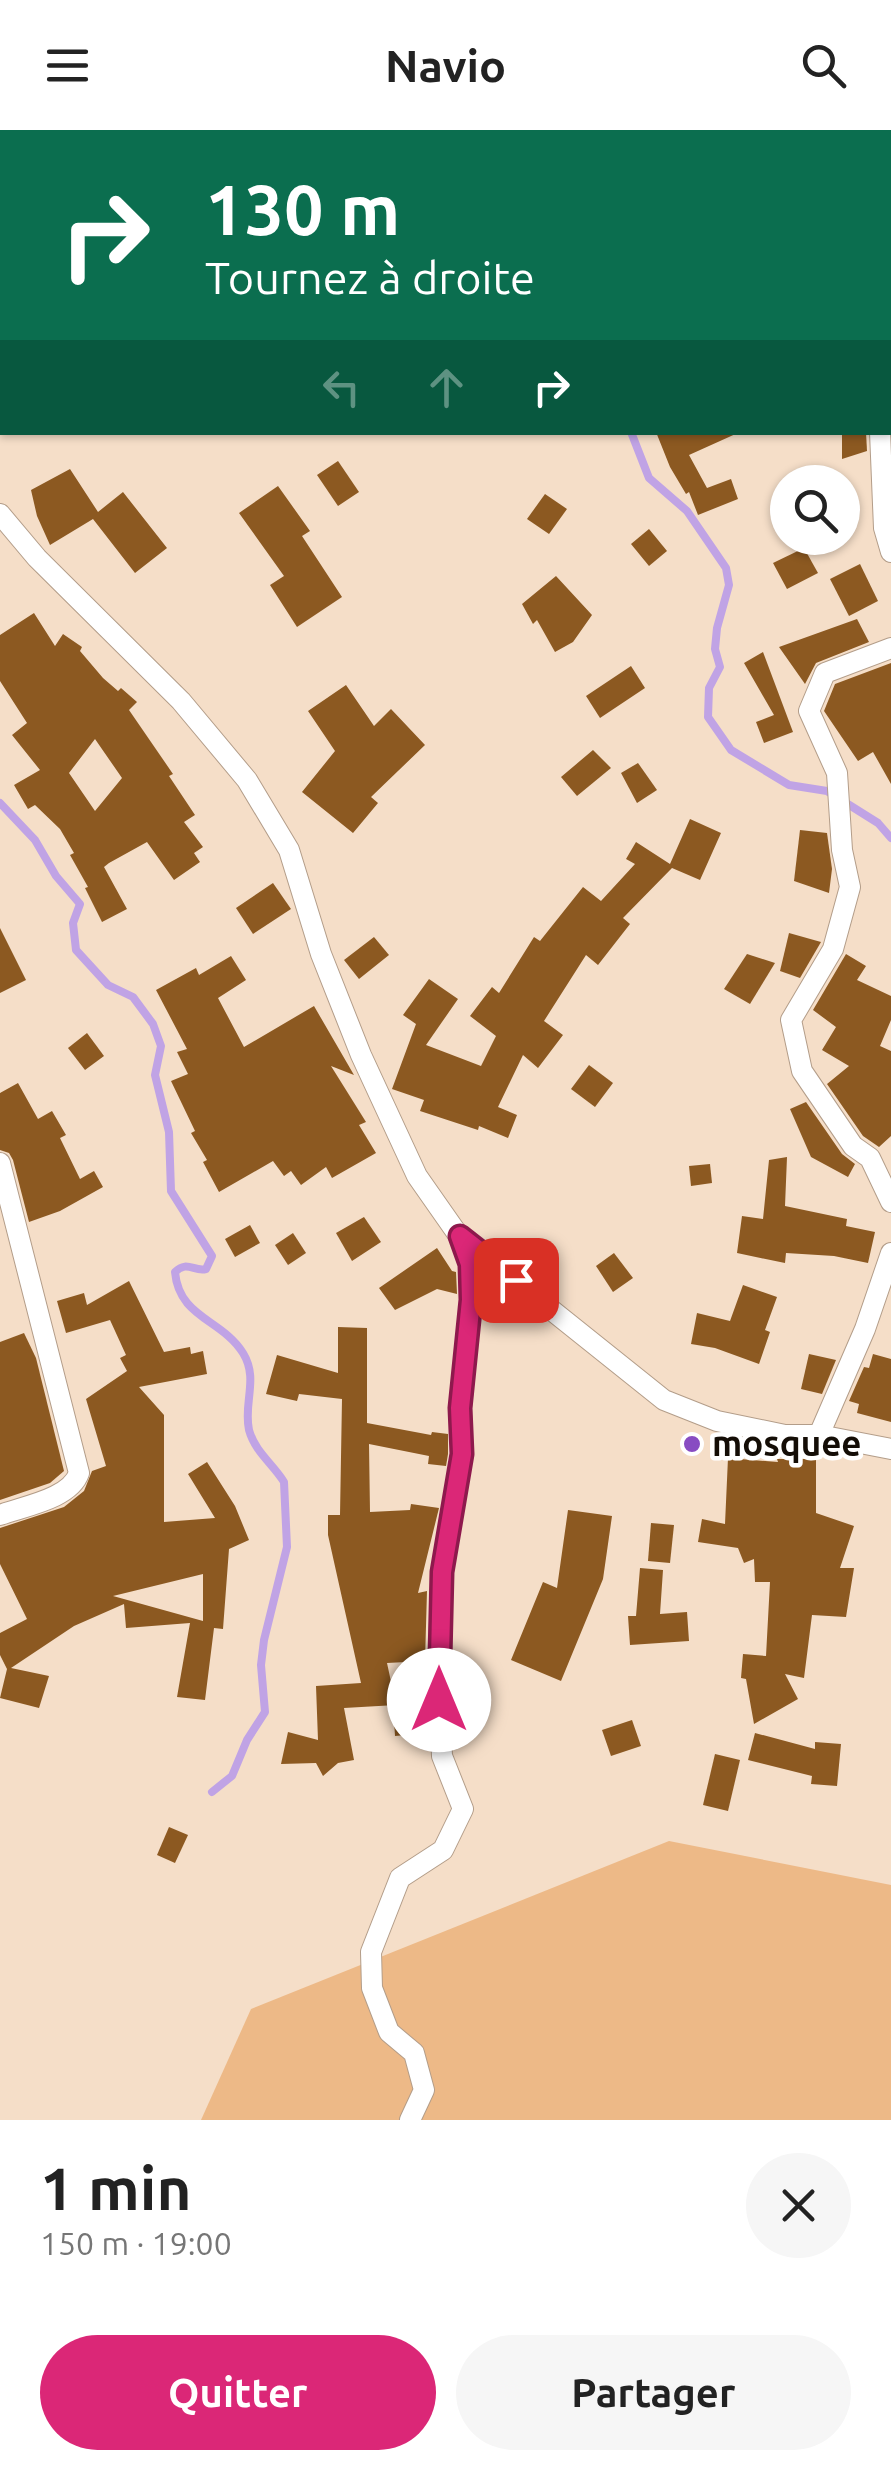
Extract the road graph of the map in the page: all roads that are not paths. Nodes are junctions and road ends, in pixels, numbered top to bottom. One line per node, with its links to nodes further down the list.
1 (880, 435): 3 (street)
2 (0, 514): 7 (street)
3 (891, 552)
4 (891, 648): 6 (street)
5 (0, 1162): 12 (street)
6 (891, 1202)
7 (460, 1236): 10 (street); 13 (street)
8 (891, 1254): 9 (street)
9 (886, 1292): 10 (street)
10 (819, 1435): 11 (street)
11 (891, 1449)
12 (0, 1515)
13 (410, 2120)

